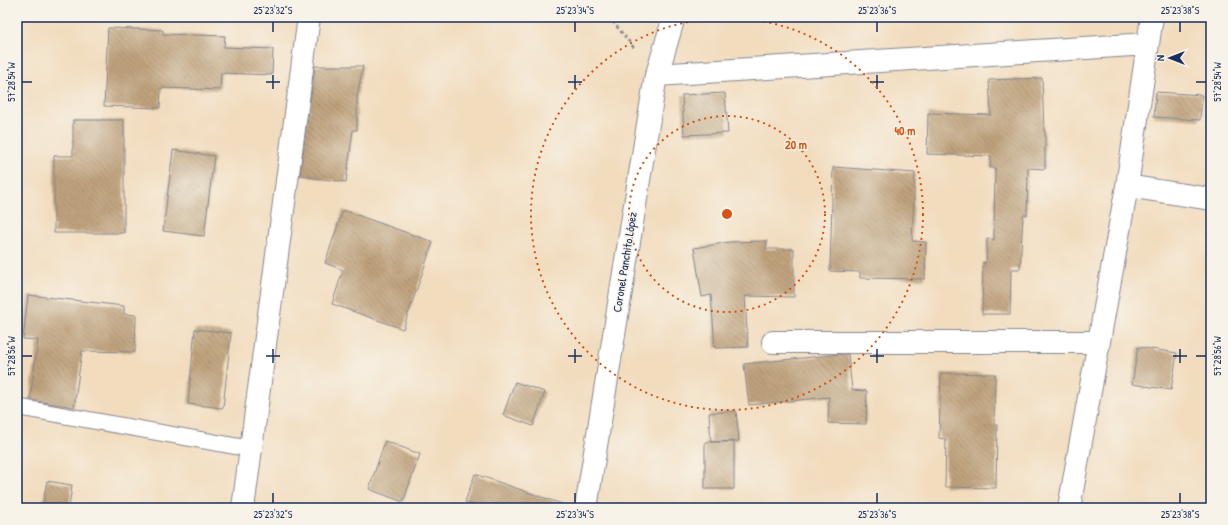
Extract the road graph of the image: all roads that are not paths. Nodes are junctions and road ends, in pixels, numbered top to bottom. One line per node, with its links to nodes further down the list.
1 (309, 17): 11 (street)
2 (674, 17): 5 (street, Coronel Panchito López)
3 (1152, 17): 4 (street)
4 (1148, 44): 5 (street); 6 (street)
5 (656, 75): 13 (street, Coronel Panchito López)
6 (1127, 186): 7 (street); 9 (street)
7 (1211, 199)
8 (773, 342): 9 (street)
9 (1099, 342): 14 (street)
10 (17, 407): 11 (lane)
11 (251, 449): 12 (street)
12 (243, 508)
13 (586, 508)
14 (1069, 508)

